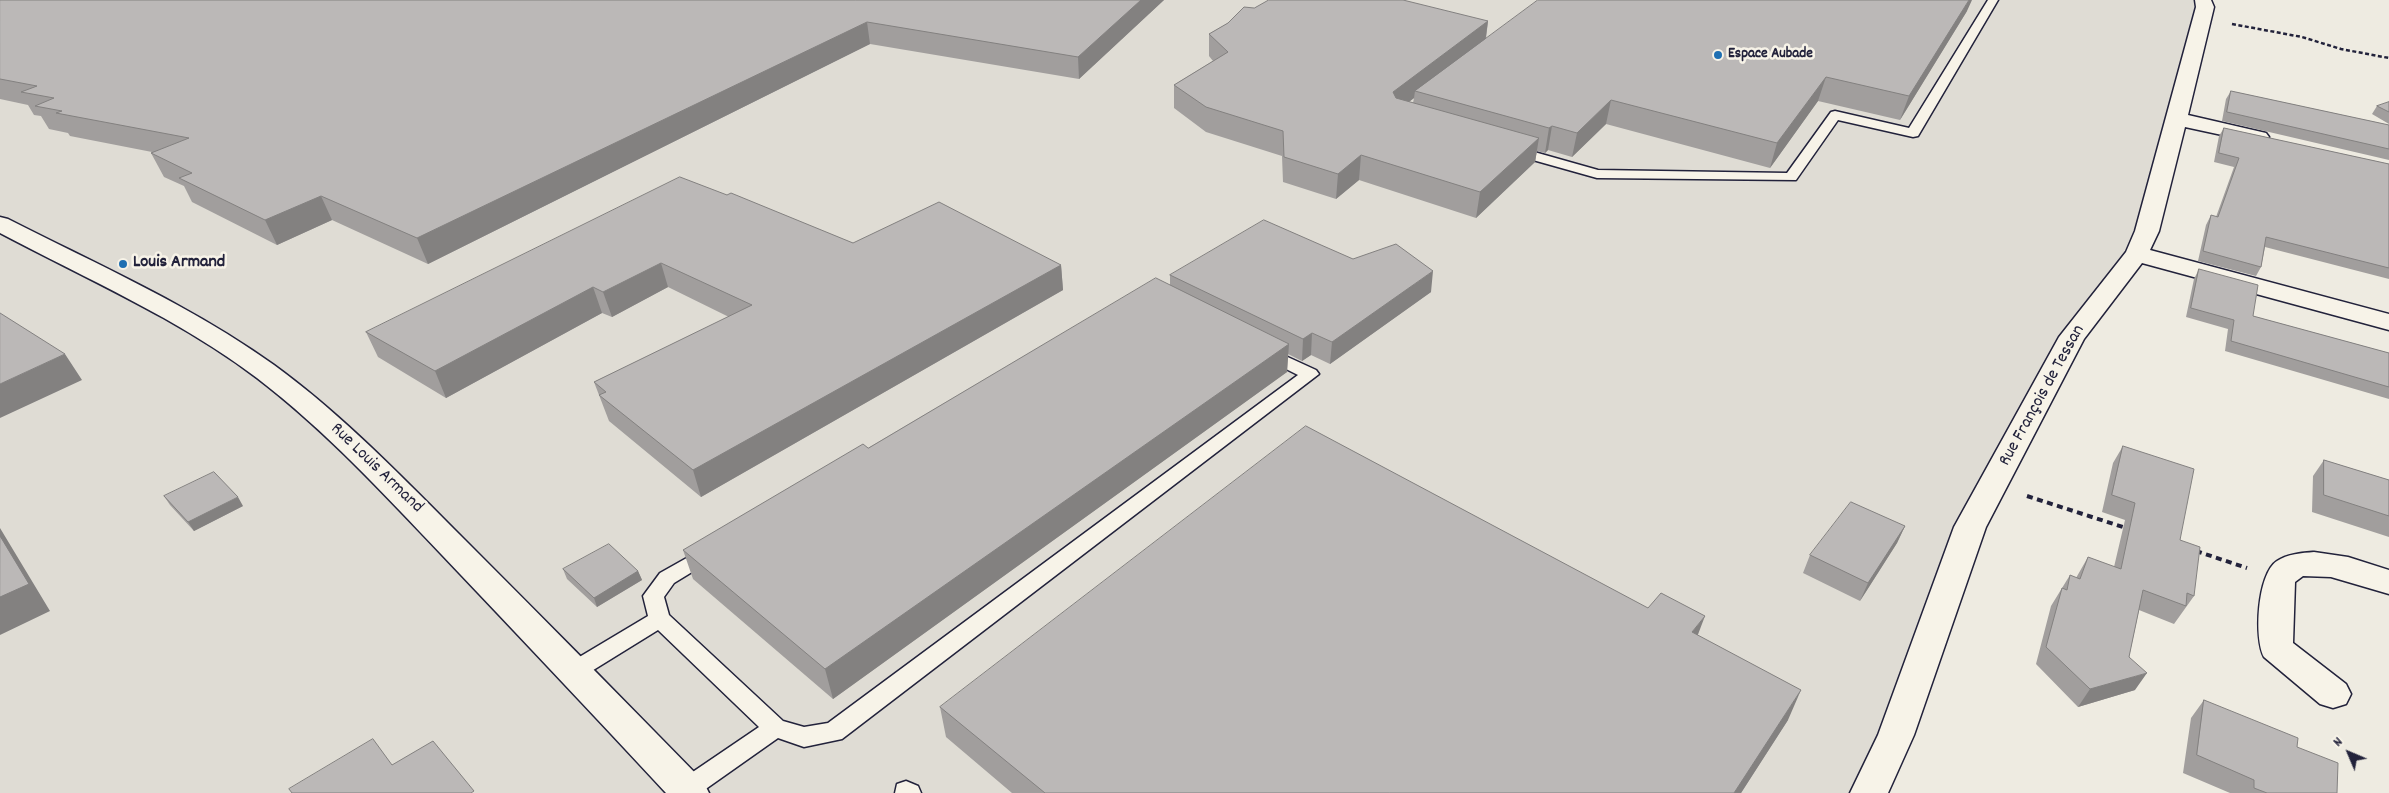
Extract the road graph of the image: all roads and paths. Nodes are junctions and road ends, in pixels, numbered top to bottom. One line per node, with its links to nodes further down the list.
1 (1993, 0): 7 (lane)
2 (2203, 0): 5 (street, Rue François de Tessan)
3 (2228, 23): 4 (path)
4 (2389, 58)
5 (2177, 119): 6 (street); 9 (street, Rue François de Tessan)
6 (2279, 142)
7 (1502, 147)
8 (0, 224): 19 (street, Rue Louis Armand)
9 (2136, 254): 10 (street); 12 (street, Rue François de Tessan)
10 (2389, 322)
11 (1250, 344): 21 (lane)
12 (1993, 485): 13 (path); 23 (street, Rue François de Tessan)
13 (2132, 530)
14 (727, 542): 18 (lane)
15 (2188, 548): 16 (path)
16 (2280, 578): 17 (street); 20 (street)
17 (2389, 582)
18 (660, 619): 19 (lane); 21 (lane)
19 (574, 671): 22 (street, Rue Louis Armand)
20 (2333, 694)
21 (775, 728): 22 (lane)
22 (688, 791)
23 (1869, 793)

